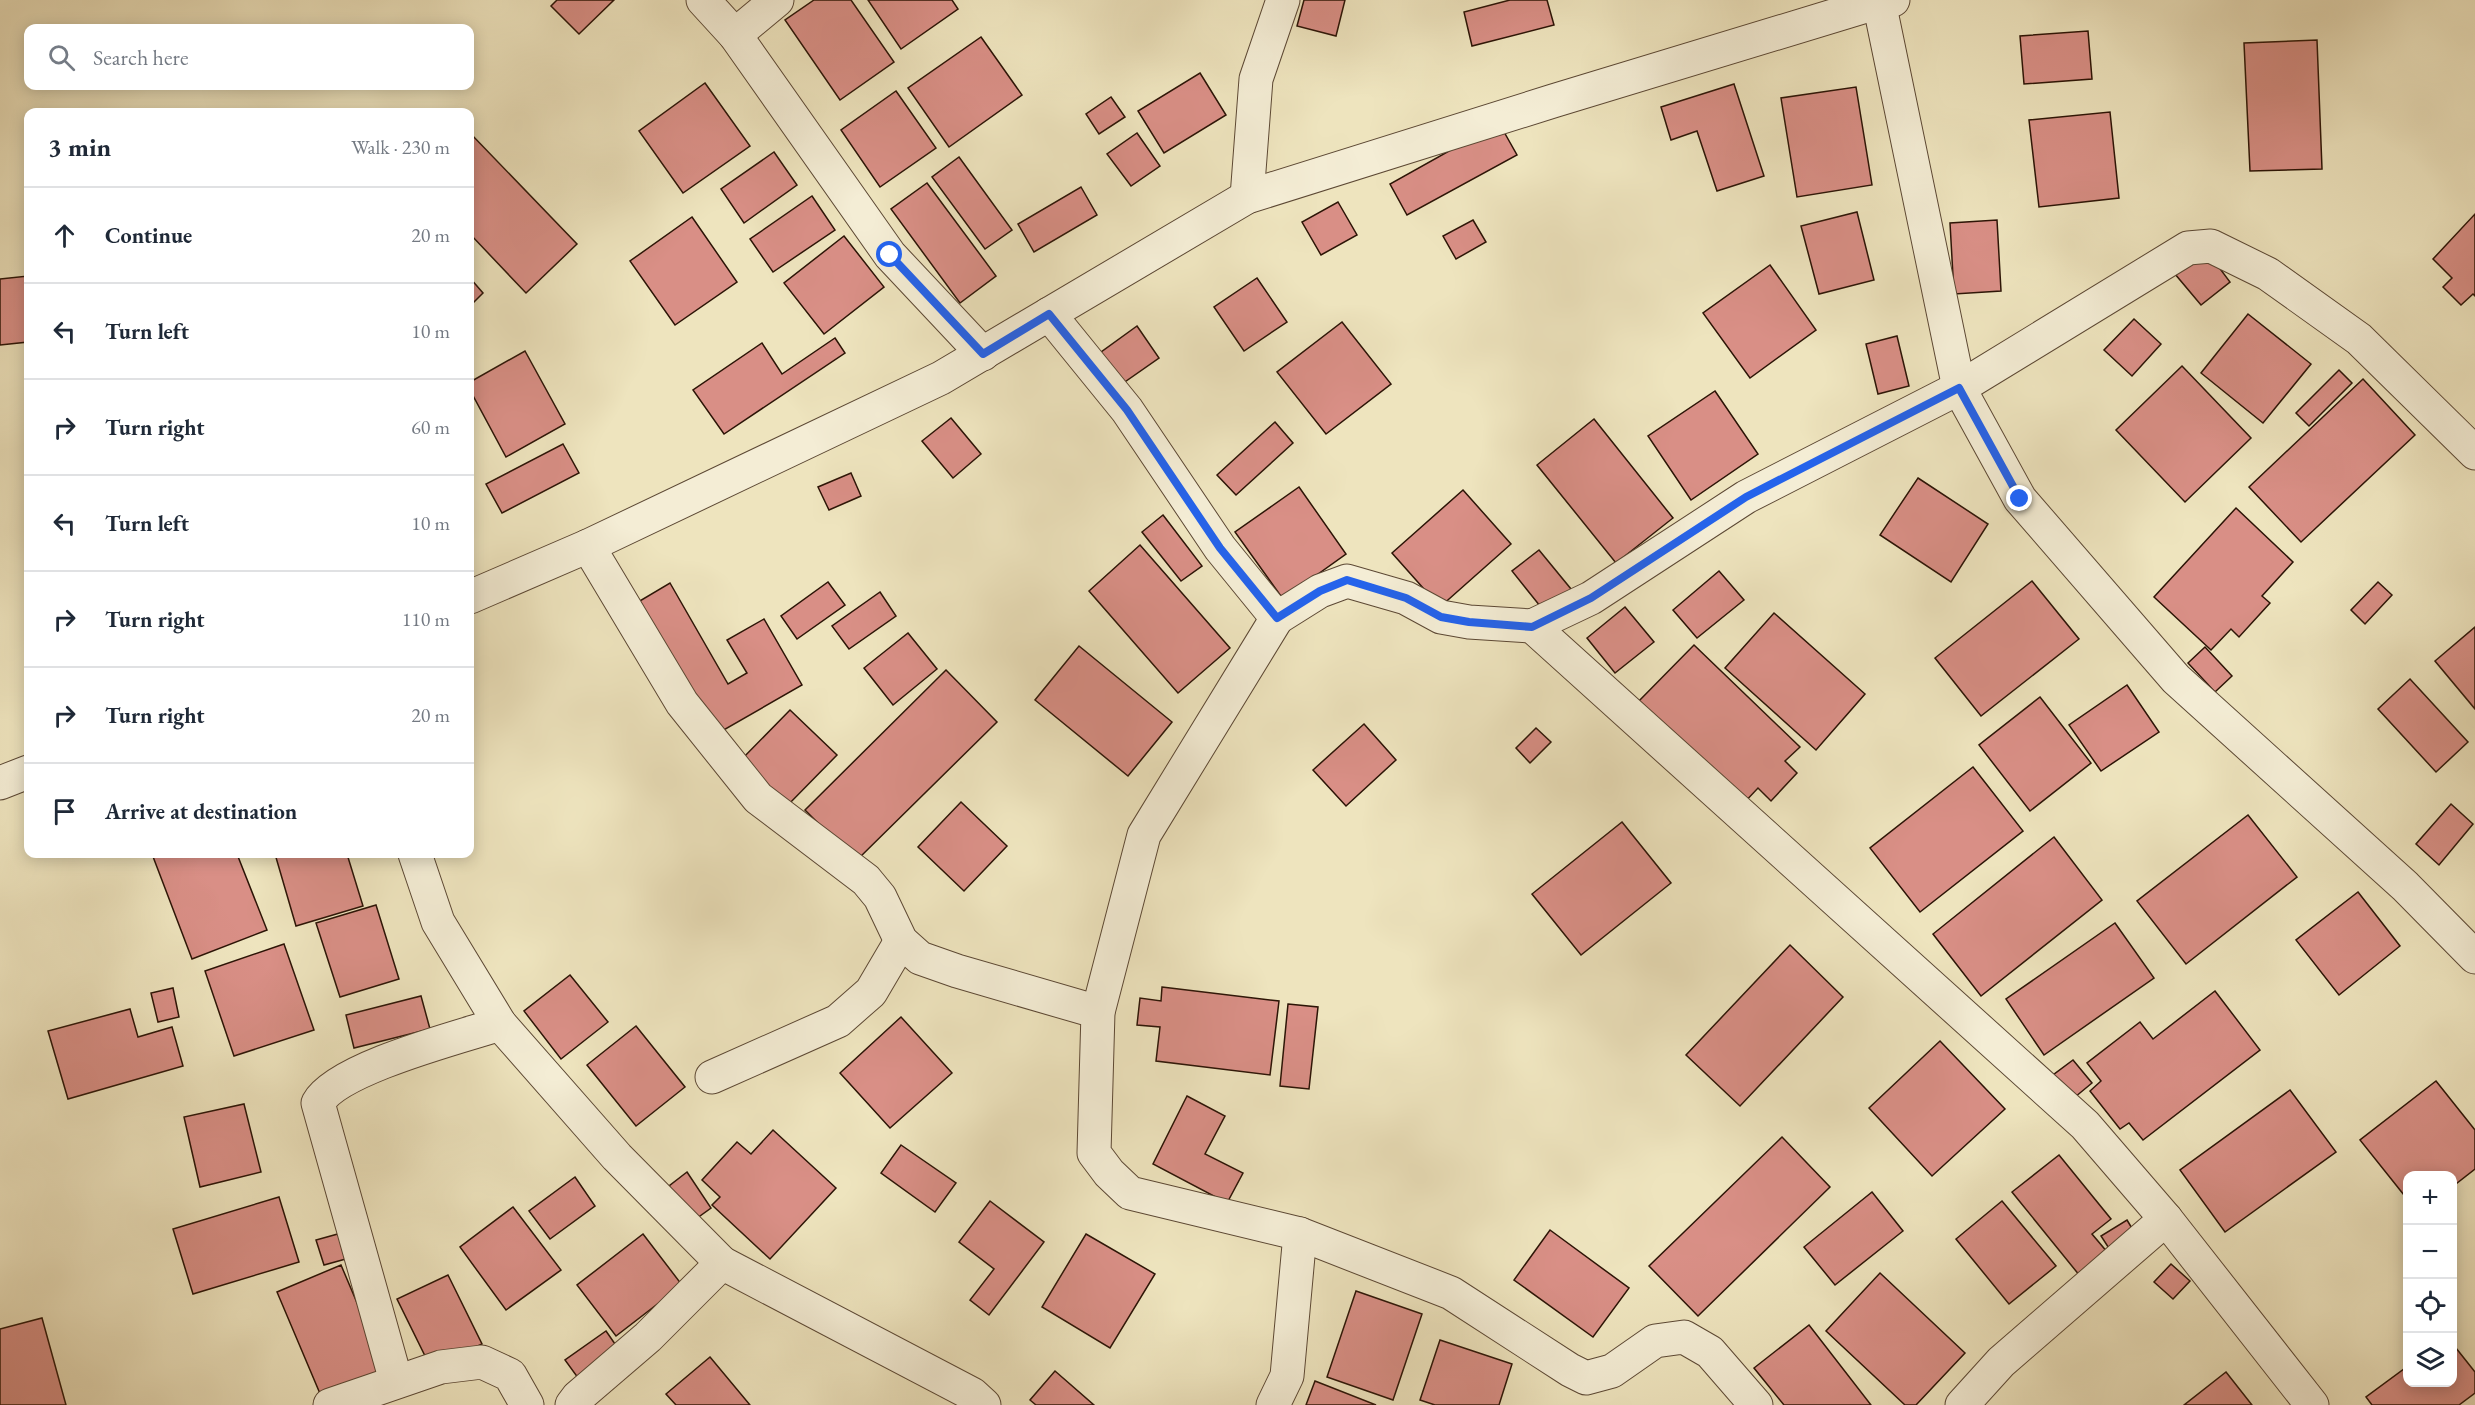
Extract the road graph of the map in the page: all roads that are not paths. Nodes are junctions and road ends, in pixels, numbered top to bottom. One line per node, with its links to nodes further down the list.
1 (704, 0): 5 (street)
2 (777, 0): 5 (street)
3 (1283, 0): 6 (street)
4 (1886, 1): 6 (street); 9 (street)
5 (735, 35): 8 (street)
6 (1247, 197): 7 (street)
7 (1049, 314): 8 (street); 13 (street)
8 (983, 354): 11 (street)
9 (1959, 388): 10 (street); 14 (street); 19 (street)
10 (2475, 453)
11 (588, 546): 12 (street); 18 (street)
12 (474, 595)
13 (1277, 618): 14 (street); 20 (street)
14 (1532, 627): 23 (street)
15 (24, 774): 16 (street)
16 (0, 783)
17 (416, 858): 21 (street)
18 (901, 941): 20 (street); 22 (street)
19 (2475, 957)
20 (1098, 1011): 24 (street)
21 (500, 1024): 25 (street); 26 (street)
22 (712, 1077)
23 (2166, 1219): 33 (street); 34 (street)
24 (1300, 1234): 31 (street); 32 (street)
25 (722, 1263): 29 (street); 30 (street)
26 (396, 1381): 27 (street); 28 (street)
27 (330, 1405)
28 (527, 1405)
29 (572, 1405)
30 (984, 1405)
31 (1273, 1405)
32 (1756, 1405)
33 (1962, 1405)
34 (2312, 1405)

